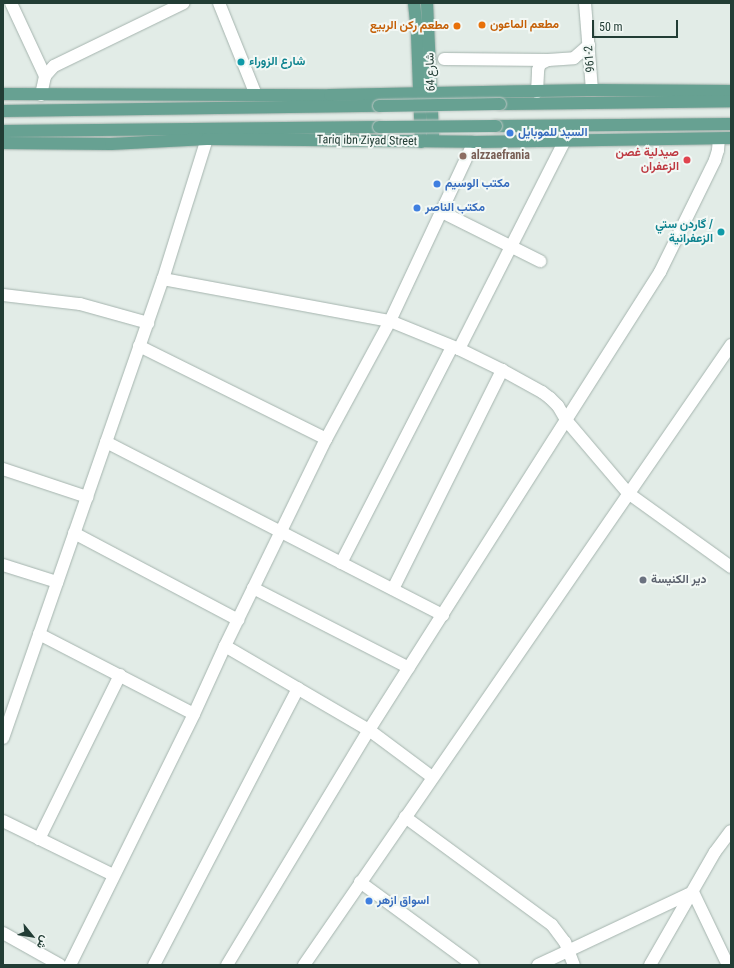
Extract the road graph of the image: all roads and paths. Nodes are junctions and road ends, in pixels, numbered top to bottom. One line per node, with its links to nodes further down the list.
1 (11, 3): 10 (street)
2 (184, 3): 10 (street)
3 (218, 3): 18 (street)
4 (414, 3): 13 (main road, شارع 64)
5 (427, 3): 14 (main road, شارع 64)
6 (585, 3): 7 (street, 961-2)
7 (589, 45): 9 (street); 11 (street, 961-2)
8 (444, 59): 9 (street)
9 (548, 60): 15 (street)
10 (46, 76): 17 (street)
11 (592, 90): 12 (main road); 15 (main road)
12 (731, 91)
13 (419, 92): 14 (main road); 18 (main road); 27 (main road, شارع 64)
14 (431, 92): 15 (main road); 28 (main road, شارع 64)
15 (537, 92)
16 (3, 94): 17 (main road)
17 (41, 95): 18 (main road)
18 (256, 95)
19 (731, 100): 20 (main road, bridge)
20 (3, 111)
21 (731, 124): 22 (main road, bridge)
22 (3, 131)
23 (731, 138): 25 (main road, Tariq ibn Ziyad Street)
24 (207, 139): 27 (main road, Tariq ibn Ziyad Street); 30 (main road, Tariq ibn Ziyad Street); 34 (street)
25 (719, 139): 26 (main road, Tariq ibn Ziyad Street); 42 (street)
26 (565, 140): 29 (main road, Tariq ibn Ziyad Street); 32 (street)
27 (421, 142): 28 (main road, Tariq ibn Ziyad Street)
28 (433, 142): 29 (main road, Tariq ibn Ziyad Street)
29 (474, 142): 31 (street)
30 (3, 143)
31 (442, 212): 32 (street); 36 (street)
32 (511, 246): 33 (street); 40 (street)
33 (540, 261)
34 (163, 279): 36 (street); 37 (street)
35 (3, 295): 37 (street)
36 (390, 321): 40 (street); 43 (street)
37 (148, 323): 39 (street)
38 (731, 345): 46 (street)
39 (139, 346): 43 (street); 44 (street)
40 (456, 348): 41 (street); 50 (street)
41 (502, 370): 42 (street); 55 (street)
42 (566, 420): 46 (street); 56 (street)
43 (326, 439): 48 (street)
44 (106, 442): 47 (street); 48 (street)
45 (3, 470): 47 (street)
46 (628, 493): 52 (street); 66 (street)
47 (87, 497): 49 (street)
48 (280, 532): 50 (street); 54 (street)
49 (74, 533): 53 (street); 57 (street)
50 (341, 563): 55 (street)
51 (3, 565): 53 (street)
52 (731, 567)
53 (58, 582): 58 (street)
54 (253, 588): 57 (street); 60 (street)
55 (393, 589): 56 (street)
56 (443, 616): 60 (street)
57 (238, 620): 59 (street)
58 (39, 634): 61 (street); 65 (street)
59 (225, 646): 62 (street); 63 (street)
60 (410, 668): 64 (street)
61 (120, 676): 63 (street); 70 (street)
62 (298, 688): 64 (street); 78 (street)
63 (194, 714): 71 (street)
64 (369, 730): 66 (street); 79 (street)
65 (3, 738)
66 (432, 776): 67 (street)
67 (405, 816): 72 (street); 75 (street)
68 (3, 820): 70 (street)
69 (731, 831): 73 (street)
70 (39, 839): 71 (street)
71 (114, 875): 77 (street)
72 (360, 882): 80 (street); 81 (street)
73 (693, 892): 75 (street); 84 (street); 85 (street)
74 (3, 933): 76 (street)
75 (568, 952): 82 (street); 83 (street)
76 (60, 965)
77 (70, 965)
78 (154, 965)
79 (226, 965)
80 (304, 965)
81 (473, 965)
82 (538, 965)
83 (574, 965)
84 (650, 965)
85 (728, 965)

